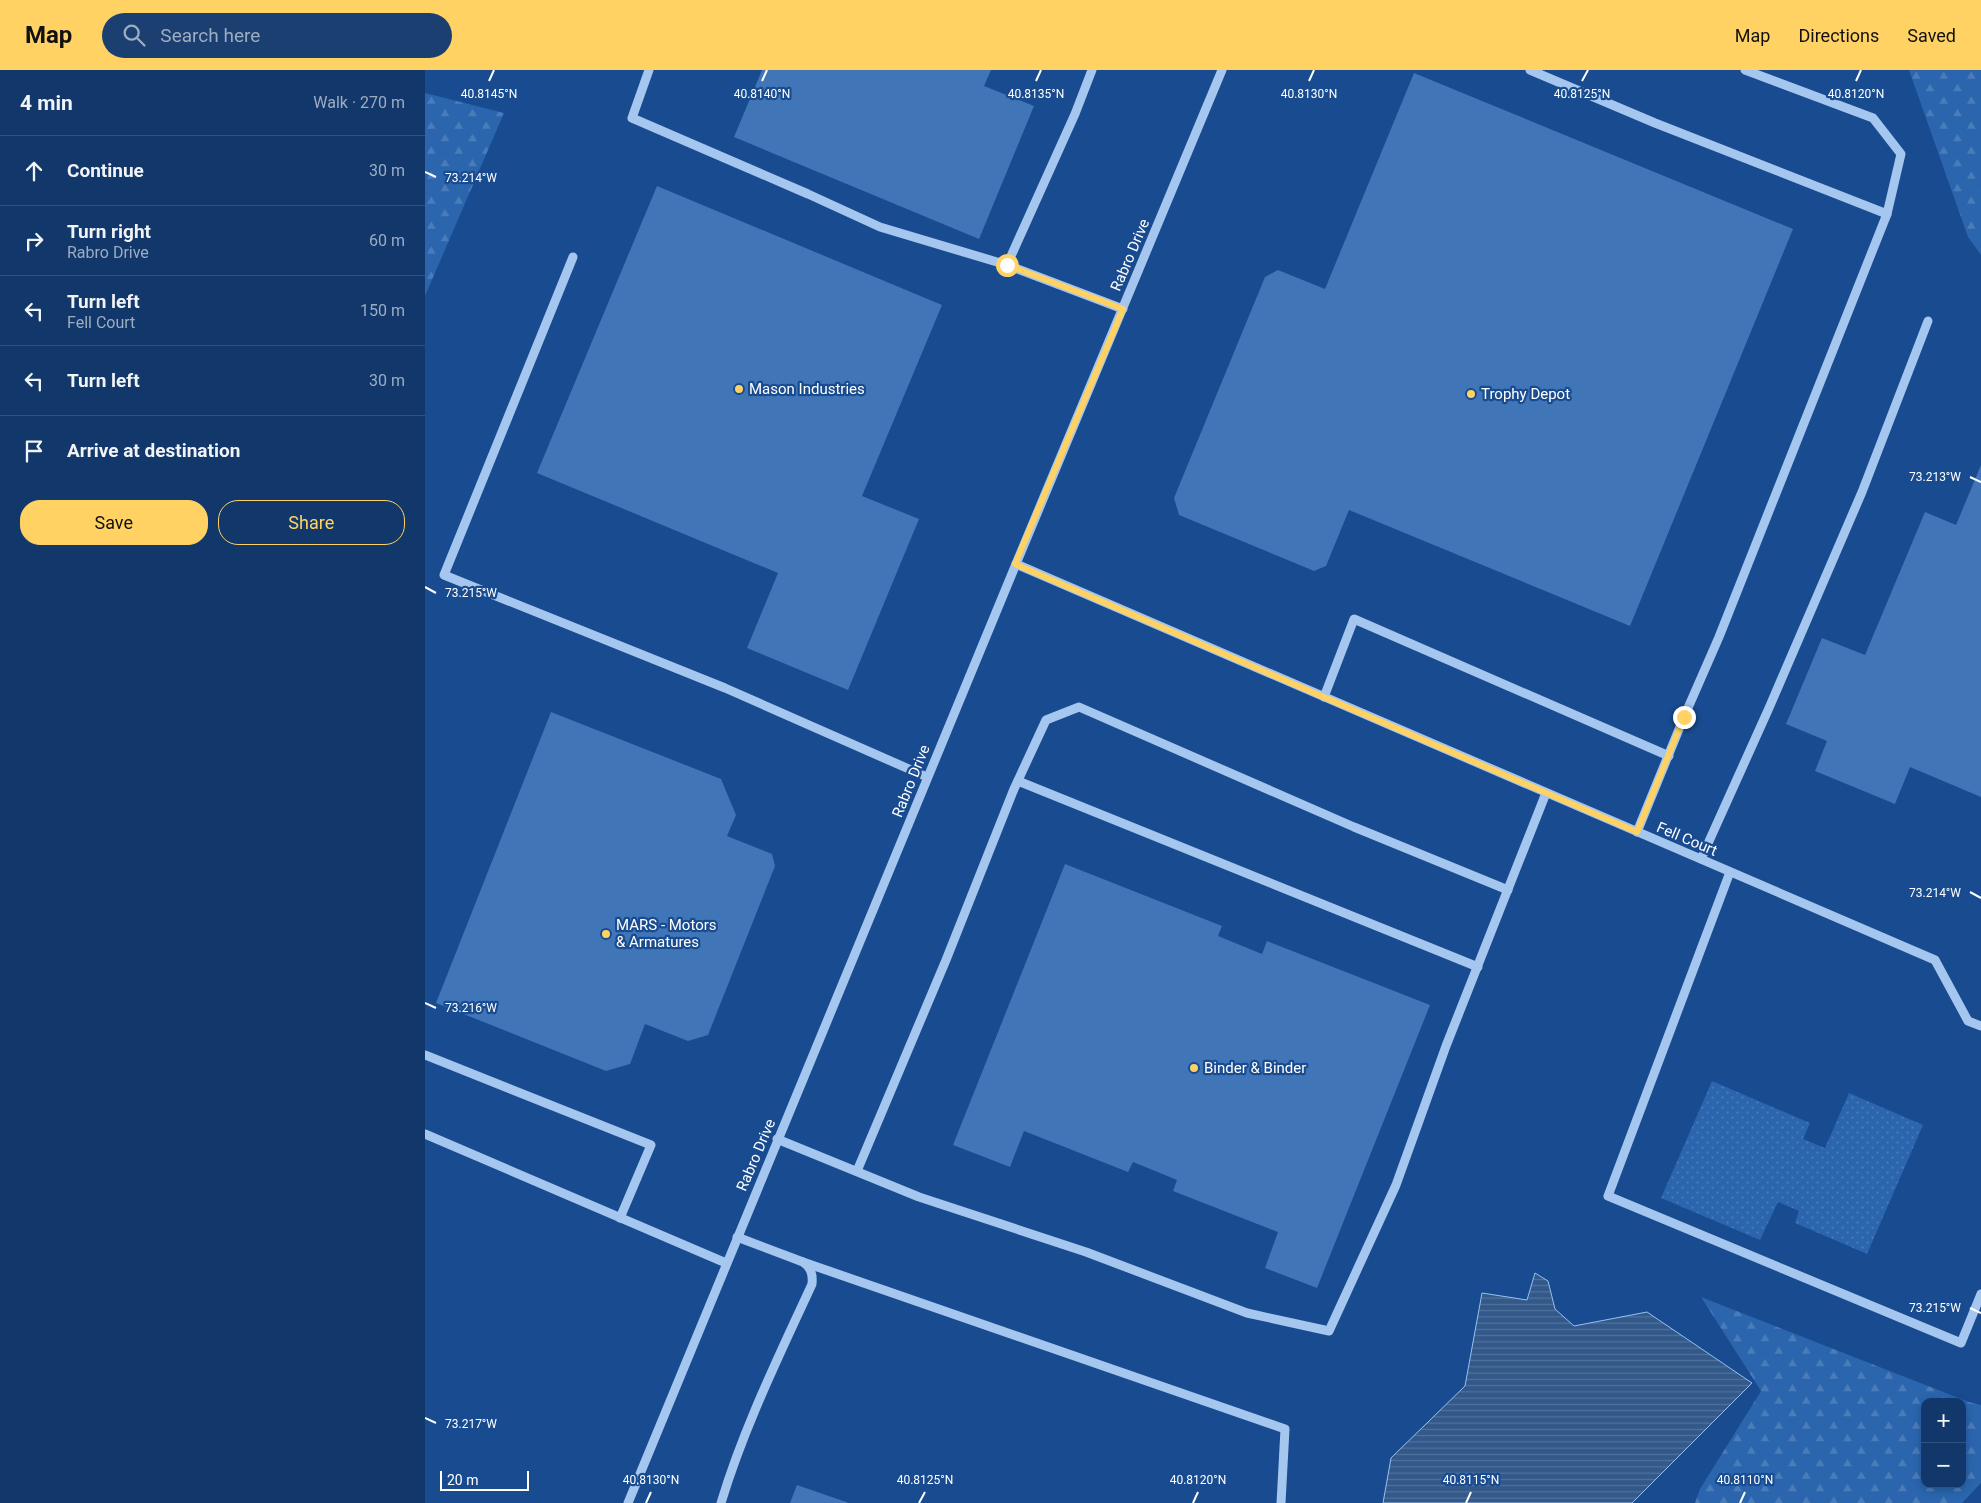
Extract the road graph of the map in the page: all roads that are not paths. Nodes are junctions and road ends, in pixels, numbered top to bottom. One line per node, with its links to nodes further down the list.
1 (649, 70): 8 (street)
2 (1092, 70): 8 (street)
3 (1222, 70): 9 (street, Rabro Drive)
4 (1530, 70): 6 (street)
5 (1745, 70): 6 (street)
6 (1887, 214): 13 (street)
7 (573, 257): 14 (street)
8 (1007, 265): 9 (street)
9 (1123, 309): 11 (street, Rabro Drive)
10 (1928, 320): 18 (street)
11 (1015, 564): 12 (street, Fell Court); 14 (street, Rabro Drive)
12 (1324, 697): 13 (street); 16 (street, Fell Court)
13 (1669, 756): 17 (street)
14 (927, 777): 25 (street, Rabro Drive)
15 (1018, 781): 20 (street); 21 (street); 26 (street)
16 (1546, 793): 17 (street, Fell Court); 20 (street)
17 (1637, 832): 18 (street, Fell Court)
18 (1701, 859): 19 (street, Fell Court)
19 (1730, 872): 22 (street, Fell Court); 31 (street)
20 (1508, 890): 21 (street)
21 (1478, 967): 26 (street)
22 (1981, 1026)
23 (425, 1055): 27 (street)
24 (425, 1134): 27 (street)
25 (777, 1139): 26 (street); 28 (street, Rabro Drive)
26 (857, 1171)
27 (621, 1218): 30 (street)
28 (737, 1237): 29 (street); 30 (street, Rabro Drive)
29 (803, 1262): 33 (street); 34 (street)
30 (726, 1263): 32 (street, Rabro Drive)
31 (1981, 1294)
32 (628, 1503)
33 (721, 1503)
34 (1281, 1503)

